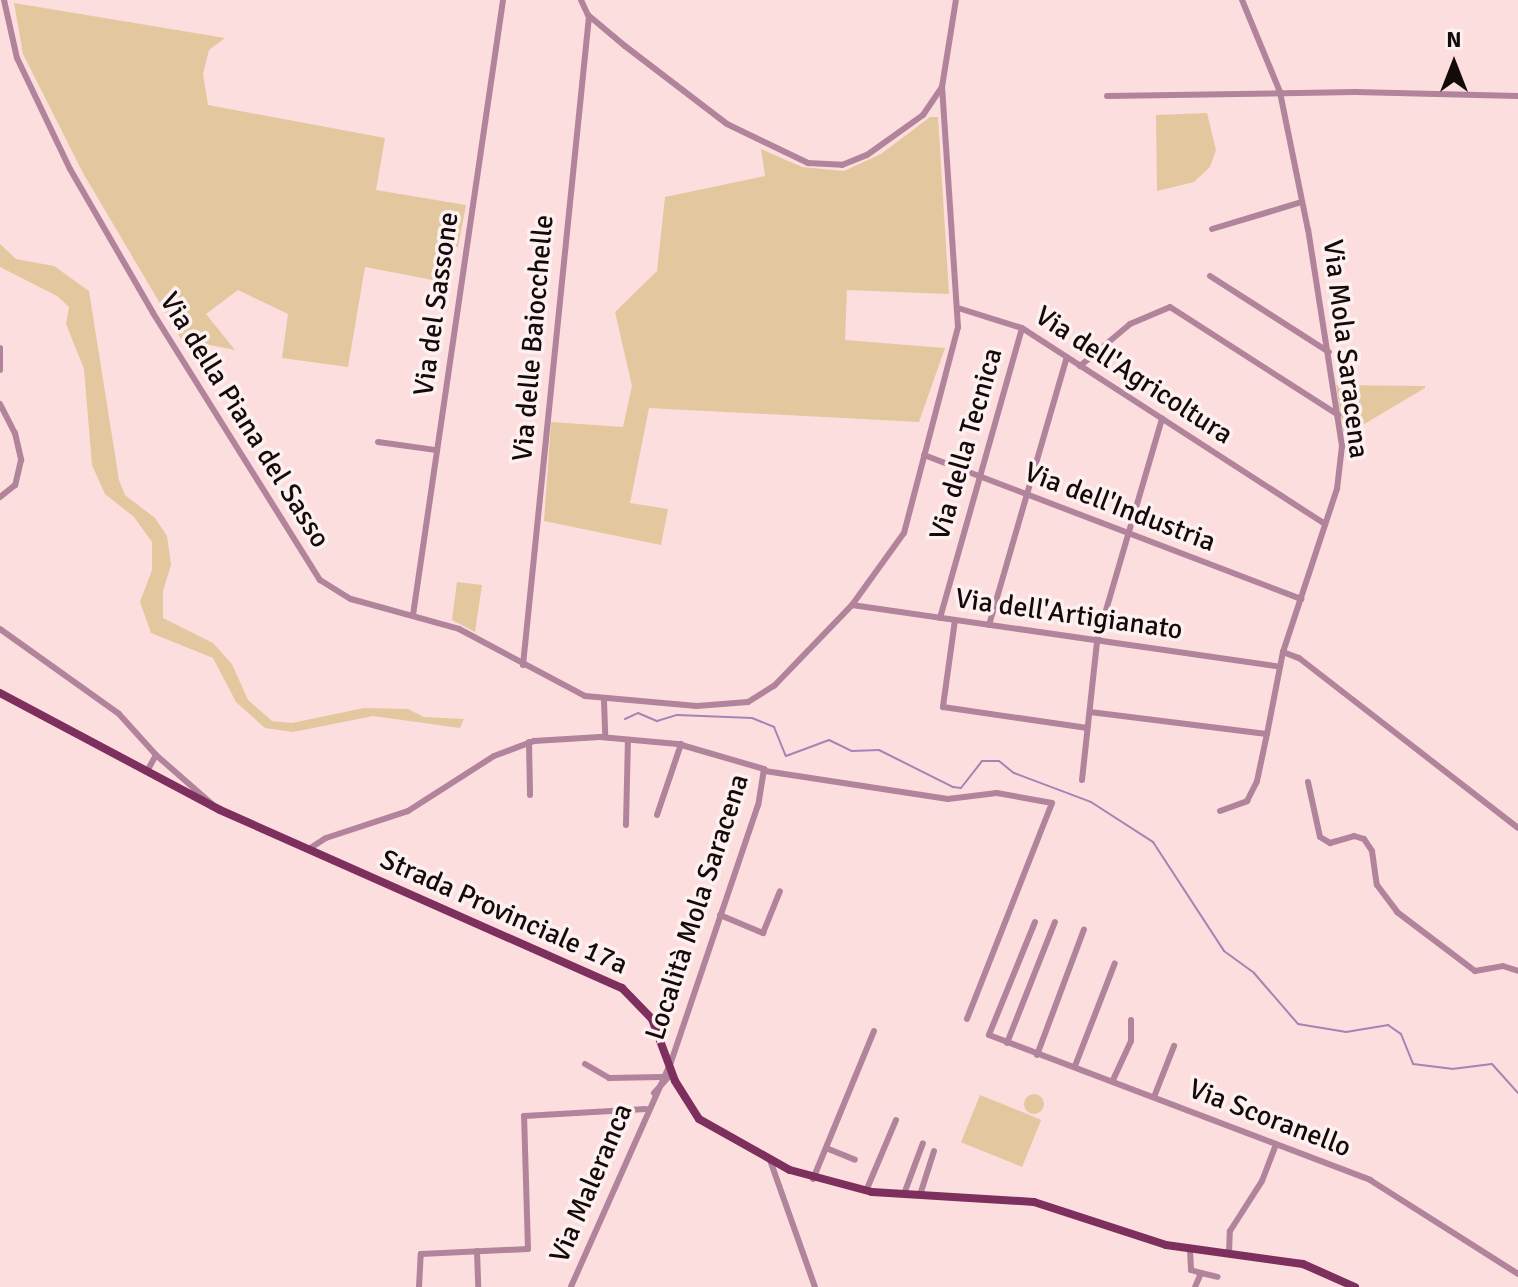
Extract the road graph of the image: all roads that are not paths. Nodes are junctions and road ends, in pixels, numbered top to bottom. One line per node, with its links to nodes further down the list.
1 (4, 0): 36 (street, Via della Piana del Sasso)
2 (503, 0): 27 (street, Via del Sassone)
3 (581, 0): 6 (street)
4 (956, 0): 7 (street)
5 (1242, 0): 8 (street, Via Mola Saracena)
6 (589, 16): 12 (street); 43 (street, Via delle Baiocchelle)
7 (942, 87): 11 (street); 12 (street)
8 (1280, 92): 9 (street); 10 (street); 13 (street, Via Mola Saracena)
9 (1107, 96)
10 (1518, 96)
11 (944, 112): 12 (street); 16 (street)
12 (925, 113)
13 (1302, 202): 14 (street); 19 (street, Via Mola Saracena)
14 (1212, 229)
15 (1210, 276): 19 (street)
16 (958, 308): 17 (street, Via dell'Agricoltura); 28 (street)
17 (1022, 328): 20 (street, Via dell'Agricoltura); 29 (street, Via della Tecnica)
18 (0, 348): 22 (street)
19 (1329, 352): 24 (street, Via Mola Saracena)
20 (1067, 357): 21 (street, Via dell'Agricoltura); 30 (street)
21 (1080, 366): 24 (street); 25 (street, Via dell'Agricoltura)
22 (0, 370)
23 (0, 404): 31 (street)
24 (1338, 415): 32 (street, Via Mola Saracena)
25 (1162, 418): 32 (street, Via dell'Agricoltura); 33 (street)
26 (378, 442): 27 (street)
27 (436, 450): 36 (street, Via del Sassone)
28 (924, 455): 29 (street, Via dell'Industria); 35 (street, Via della Piana del Sasso)
29 (979, 477): 30 (street, Via dell'Industria); 37 (street, Via della Tecnica)
30 (1024, 493): 33 (street, Via dell'Industria); 39 (street)
31 (0, 497)
32 (1325, 524): 34 (street, Via Mola Saracena)
33 (1128, 533): 34 (street, Via dell'Industria); 41 (street)
34 (1301, 599): 42 (street, Via Mola Saracena)
35 (852, 605): 37 (street, Via dell'Artigianato); 46 (street, Via della Piana del Sasso)
36 (413, 615): 43 (street, Via della Piana del Sasso)
37 (940, 618): 38 (street, Via dell'Artigianato)
38 (955, 620): 39 (street, Via dell'Artigianato); 48 (street)
39 (989, 625): 41 (street, Via dell'Artigianato)
40 (0, 629): 54 (street)
41 (1097, 641): 44 (street, Via dell'Artigianato); 47 (street)
42 (1283, 652): 44 (street, Via Mola Saracena); 64 (street)
43 (523, 665): 46 (street, Via della Piana del Sasso)
44 (1280, 667): 49 (street, Via Mola Saracena)
45 (0, 693): 55 (main road, Strada Provinciale 17a)
46 (604, 700): 50 (street)
47 (1090, 712): 48 (street); 49 (street)
48 (1087, 728): 57 (street)
49 (1267, 734): 61 (street, Via Mola Saracena)
50 (605, 737): 51 (street, Località Mola Saracena); 52 (street, Località Mola Saracena)
51 (628, 740): 53 (street, Località Mola Saracena); 63 (street)
52 (529, 742): 59 (street); 65 (street, Località Mola Saracena)
53 (681, 744): 56 (street, Località Mola Saracena); 62 (street)
54 (156, 755): 55 (street); 60 (street)
55 (147, 771): 60 (main road, Strada Provinciale 17a)
56 (765, 771): 67 (street, Località Mola Saracena); 73 (street)
57 (1082, 780)
58 (1308, 782): 72 (street)
59 (530, 795)
60 (214, 807): 65 (main road, Strada Provinciale 17a)
61 (1220, 811)
62 (657, 815)
63 (626, 825)
64 (1518, 828)
65 (309, 849): 81 (main road, Strada Provinciale 17a)
66 (780, 891): 67 (street)
67 (720, 915): 81 (street, Località Mola Saracena)
68 (1035, 922): 76 (street, Via Scoranello)
69 (1055, 922): 76 (street)
70 (1084, 929): 78 (street)
71 (1115, 963): 80 (street)
72 (1518, 971)
73 (967, 1019)
74 (1131, 1020): 83 (street)
75 (874, 1031): 90 (street)
76 (1007, 1043): 78 (street, Via Scoranello)
77 (1174, 1046): 85 (street)
78 (1037, 1055): 80 (street, Via Scoranello)
79 (585, 1064): 82 (street)
80 (1075, 1066): 83 (street, Via Scoranello)
81 (670, 1069): 82 (street); 84 (street); 92 (main road, Strada Provinciale 17a)
82 (662, 1077): 84 (street)
83 (1113, 1080): 85 (street, Via Scoranello)
84 (651, 1096): 86 (street, Via Maleranca)
85 (1154, 1097): 89 (street, Via Scoranello)
86 (646, 1109): 99 (street); 106 (street, Via Maleranca)
87 (896, 1120): 95 (street)
88 (923, 1143): 96 (street)
89 (1276, 1145): 100 (street); 102 (street, Via Scoranello)
90 (826, 1148): 93 (street); 94 (street)
91 (934, 1151): 97 (street)
92 (770, 1160): 94 (main road, Strada Provinciale 17a); 107 (street)
93 (855, 1160)
94 (813, 1179): 95 (main road, Strada Provinciale 17a)
95 (866, 1191): 96 (main road, Strada Provinciale 17a)
96 (904, 1194): 97 (main road, Strada Provinciale 17a)
97 (920, 1195): 98 (main road, Strada Provinciale 17a)
98 (1190, 1250): 100 (main road, Strada Provinciale 17a); 101 (street)
99 (477, 1251): 104 (street); 105 (street)
100 (1229, 1254): 109 (main road, Strada Provinciale 17a)
101 (1201, 1273): 103 (street); 108 (street)
102 (1518, 1274)
103 (1218, 1277)
104 (419, 1287)
105 (478, 1287)
106 (571, 1287)
107 (815, 1287)
108 (1195, 1287)
109 (1355, 1287)

